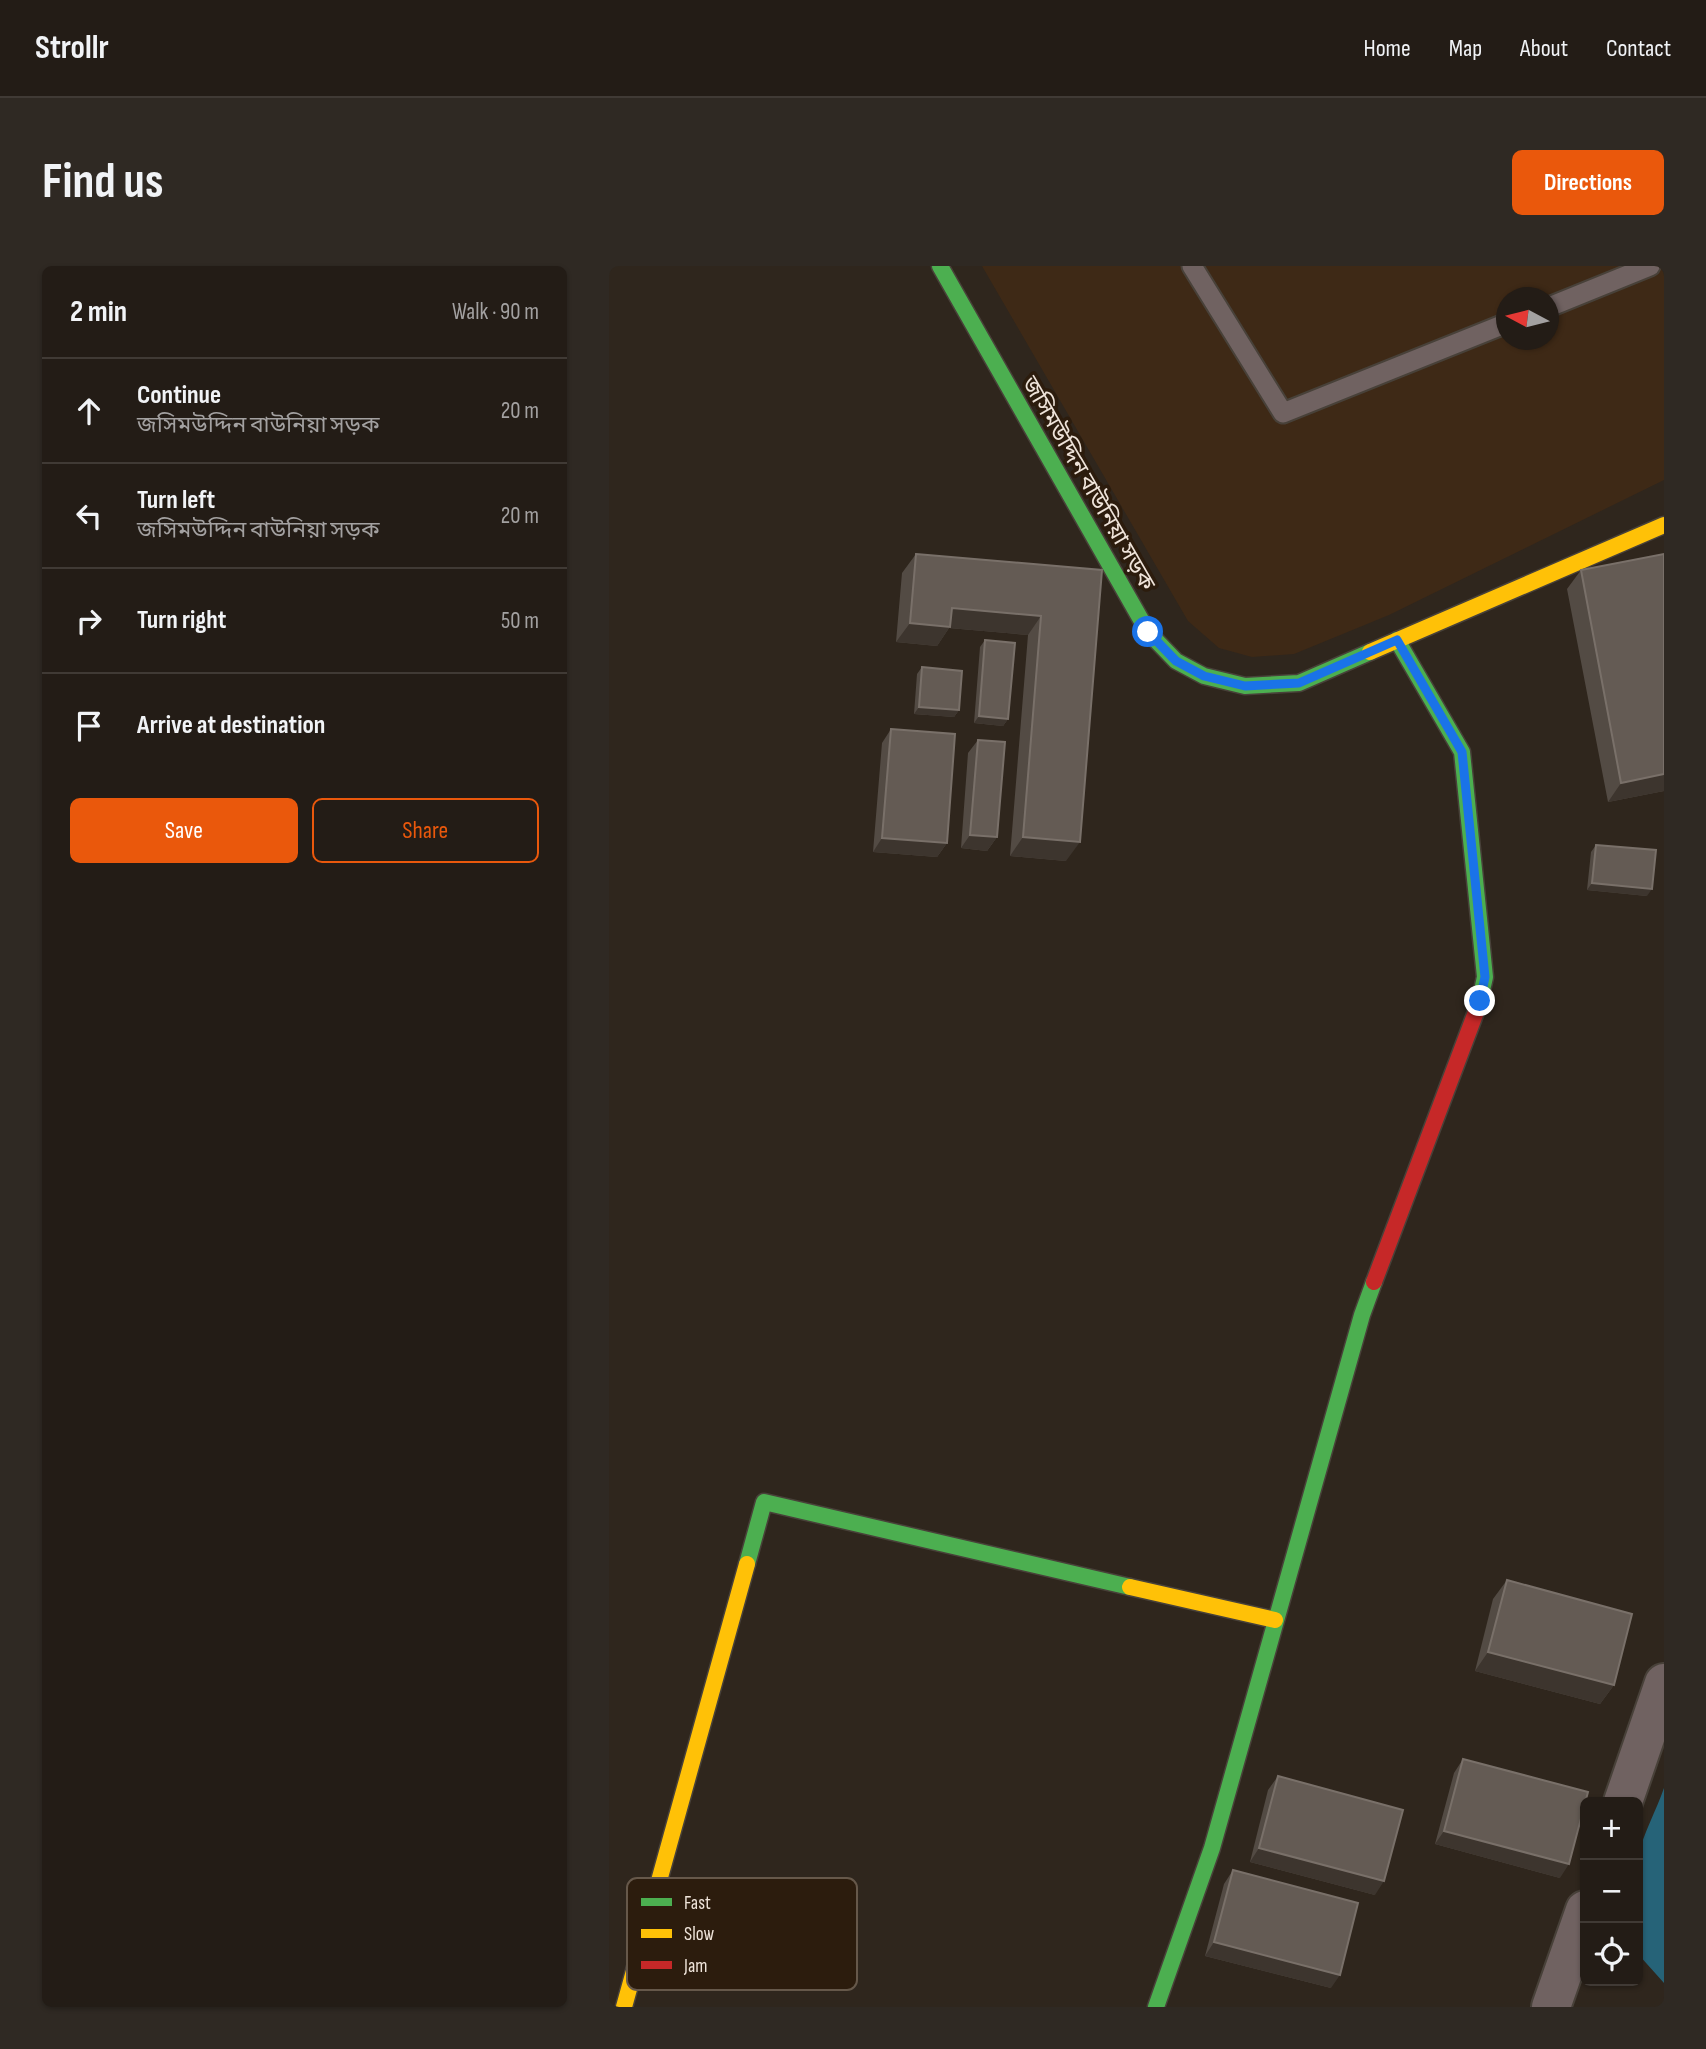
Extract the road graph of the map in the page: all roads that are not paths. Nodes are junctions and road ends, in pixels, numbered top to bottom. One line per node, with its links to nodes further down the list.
1 (940, 266): 7 (street, জসিমউদ্দিন বাউনিয়া সড়ক)
2 (1192, 266): 5 (lane)
3 (1650, 266): 4 (lane)
4 (1559, 303)
5 (1496, 327)
6 (1664, 524): 7 (street, জসিমউদ্দিন বাউনিয়া সড়ক)
7 (1397, 640): 8 (street)
8 (1275, 1619): 11 (street); 15 (street)
9 (1664, 1683): 10 (street)
10 (1625, 1797)
11 (660, 1878)
12 (1581, 1923): 16 (street)
13 (629, 1990): 14 (street)
14 (624, 2007)
15 (1156, 2007)
16 (1552, 2007)

